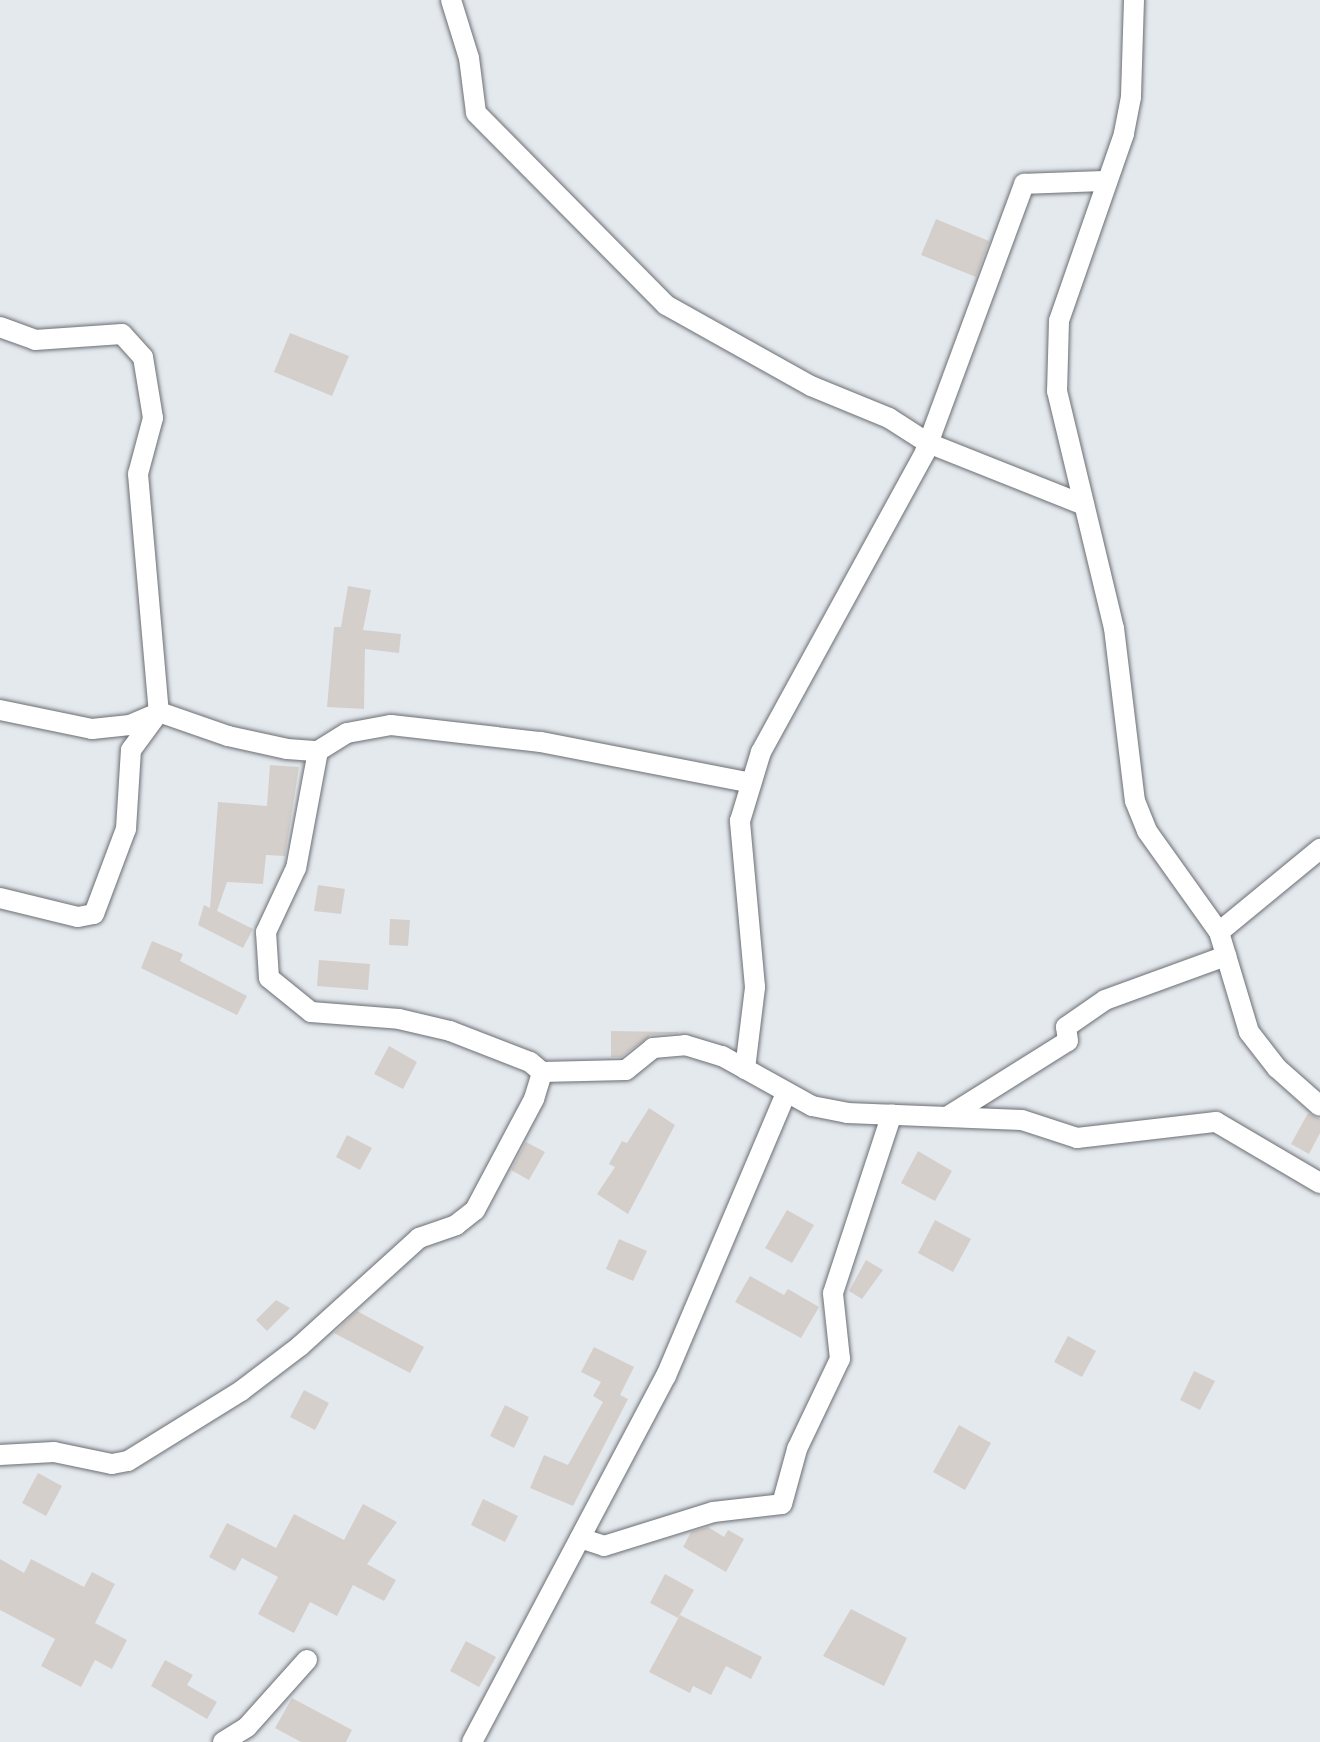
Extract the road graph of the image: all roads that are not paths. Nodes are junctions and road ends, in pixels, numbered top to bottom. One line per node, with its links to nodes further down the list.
1 (451, 0): 5 (street)
2 (1134, 0): 3 (street)
3 (1107, 181): 5 (street); 6 (street)
4 (0, 327): 8 (street)
5 (928, 443): 6 (street); 10 (street)
6 (1084, 505): 13 (street)
7 (0, 710): 8 (street)
8 (159, 712): 9 (street); 12 (street)
9 (318, 751): 10 (street); 16 (street)
10 (751, 783): 15 (street)
11 (1320, 849): 13 (street)
12 (0, 898)
13 (1219, 932): 14 (street)
14 (1226, 956): 18 (street); 20 (street)
15 (745, 1069): 16 (street); 17 (street)
16 (542, 1072): 22 (street)
17 (786, 1093): 19 (street); 23 (street)
18 (1320, 1106)
19 (892, 1114): 20 (street); 23 (street)
20 (950, 1115): 21 (street)
21 (1320, 1183)
22 (0, 1455)
23 (580, 1538): 26 (street)
24 (307, 1660): 25 (street)
25 (223, 1742)
26 (472, 1742)

